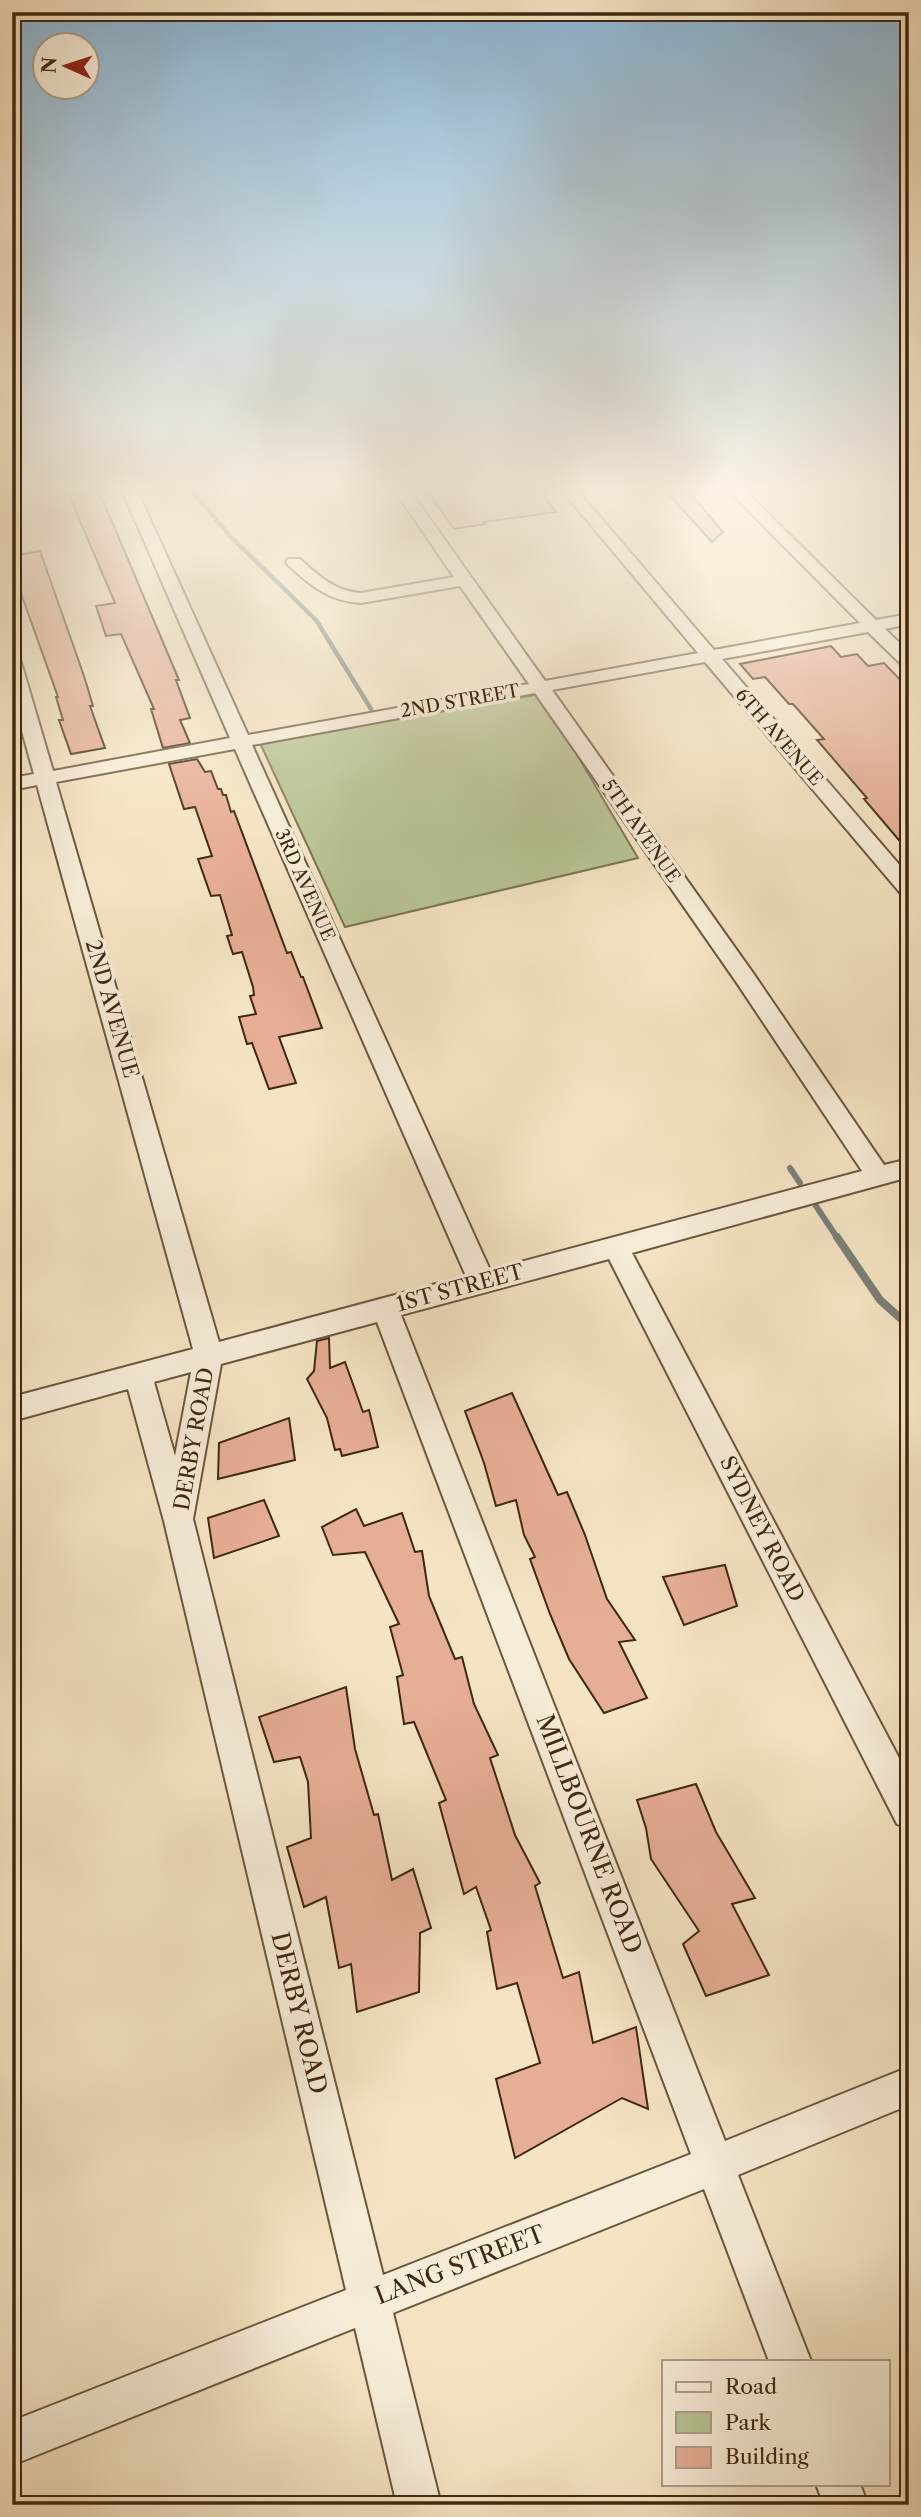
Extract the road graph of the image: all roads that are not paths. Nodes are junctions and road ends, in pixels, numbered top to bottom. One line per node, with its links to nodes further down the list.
1 (180, 605): 11 (street, 3RD AVENUE)
2 (482, 605): 10 (street, 5TH AVENUE)
3 (666, 605): 7 (street, 6TH AVENUE)
4 (851, 605): 6 (street)
5 (909, 620): 6 (street, 2ND STREET)
6 (872, 626): 7 (street, 2ND STREET); 9 (street)
7 (709, 656): 10 (street, 2ND STREET); 14 (street, 6TH AVENUE)
8 (12, 662): 12 (street, 2ND AVENUE)
9 (909, 662)
10 (539, 687): 11 (street, 2ND STREET); 16 (street, 5TH AVENUE)
11 (241, 741): 12 (street, 2ND STREET); 18 (street, 3RD AVENUE)
12 (46, 777): 13 (street, 2ND STREET); 20 (street, 2ND AVENUE)
13 (12, 783)
14 (909, 890)
15 (909, 1168): 16 (street, 1ST STREET)
16 (878, 1176): 17 (street, 1ST STREET)
17 (615, 1246): 18 (street, 1ST STREET); 24 (street, SYDNEY ROAD)
18 (482, 1282): 19 (street, 1ST STREET)
19 (385, 1308): 20 (street, 1ST STREET); 26 (street, MILLBOURNE ROAD)
20 (209, 1356): 21 (street, 1ST STREET); 23 (street, DERBY ROAD)
21 (138, 1375): 22 (street, 1ST STREET); 23 (street, DERBY ROAD)
22 (12, 1409)
23 (179, 1521): 27 (street, DERBY ROAD)
24 (909, 1812)
25 (909, 2086): 26 (street, LANG STREET)
26 (715, 2166): 27 (street, LANG STREET); 28 (street, MILLBOURNE ROAD)
27 (369, 2300): 29 (street, LANG STREET); 31 (street, DERBY ROAD)
28 (790, 2360)
29 (12, 2443)
30 (839, 2486): 32 (street)
31 (419, 2505)
32 (846, 2505)

